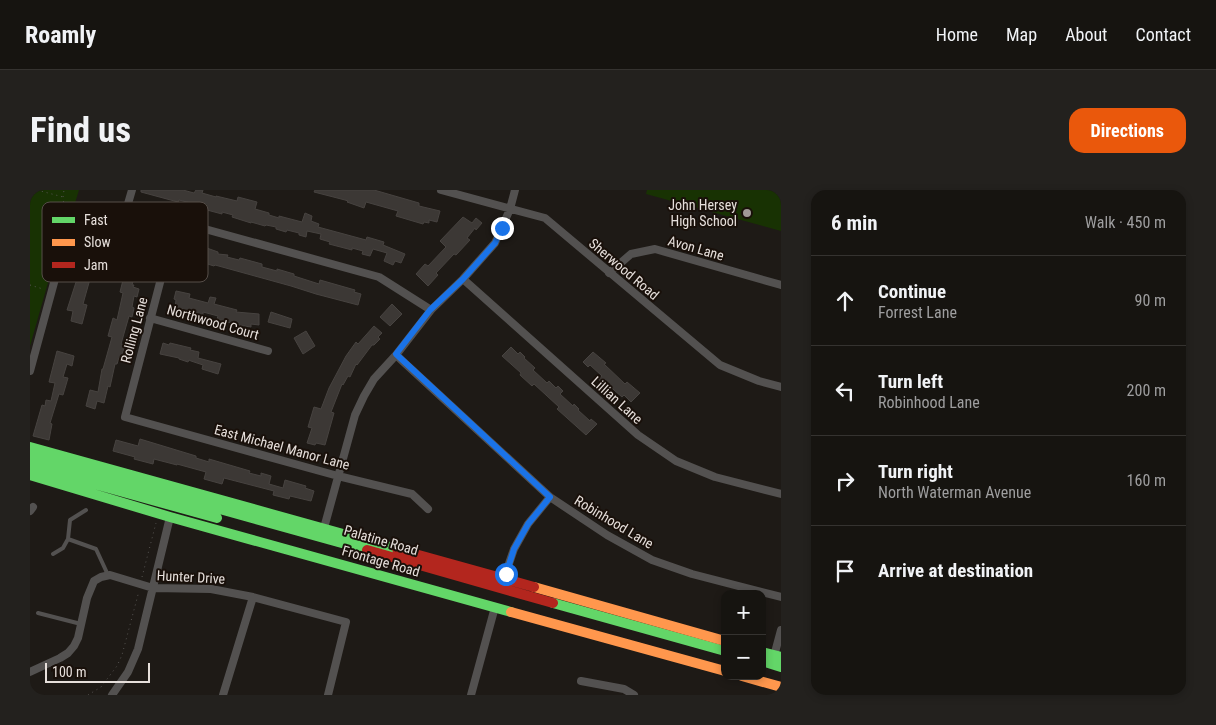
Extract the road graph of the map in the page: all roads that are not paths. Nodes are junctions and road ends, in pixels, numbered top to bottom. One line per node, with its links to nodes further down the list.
1 (441, 190): 3 (street, Sherwood Road)
2 (515, 190): 3 (street)
3 (510, 209): 5 (street, Sherwood Road); 6 (street)
4 (208, 230): 10 (street)
5 (609, 273): 9 (street, Avon Lane); 15 (street, Sherwood Road)
6 (463, 279): 10 (street); 22 (street, Lillian Lane)
7 (54, 282): 14 (street)
8 (160, 282): 11 (street, Rolling Lane)
9 (781, 285)
10 (430, 310): 13 (street)
11 (150, 318): 12 (street, Northwood Court); 16 (street, Rolling Lane)
12 (268, 351)
13 (396, 354): 21 (street); 23 (street, Robinhood Lane)
14 (30, 371)
15 (781, 387)
16 (125, 417): 21 (street, East Michael Manor Lane)
17 (30, 447): 27 (main road, Frontage Road)
18 (30, 455): 40 (main road, Palatine Road)
19 (30, 466): 42 (main road, Palatine Road)
20 (30, 475): 26 (main road, Frontage Road)
21 (338, 476): 24 (street, East Michael Manor Lane); 27 (street)
22 (781, 494)
23 (550, 497): 31 (street); 34 (street, Robinhood Lane)
24 (428, 509)
25 (86, 510): 28 (lane)
26 (169, 520): 32 (street); 35 (main road, Frontage Road)
27 (324, 528): 31 (main road, Frontage Road)
28 (68, 538): 29 (lane); 30 (lane)
29 (53, 554)
30 (108, 575): 32 (street, Hunter Drive); 37 (street)
31 (504, 578): 39 (main road, Frontage Road)
32 (153, 588): 33 (street, Hunter Drive); 52 (street)
33 (254, 597): 53 (street); 54 (street, Hunter Drive)
34 (781, 597)
35 (496, 607): 45 (main road, Frontage Road); 55 (street)
36 (38, 612): 37 (lane)
37 (81, 624): 47 (street)
38 (781, 630): 41 (street)
39 (721, 641)
40 (721, 650)
41 (778, 656)
42 (721, 659)
43 (766, 662): 44 (main road)
44 (781, 666)
45 (721, 670)
46 (766, 671): 48 (main road)
47 (30, 672)
48 (781, 675)
49 (756, 680): 51 (main road)
50 (581, 681): 56 (street)
51 (781, 687)
52 (112, 695)
53 (223, 695)
54 (328, 695)
55 (471, 695)
56 (634, 695)

